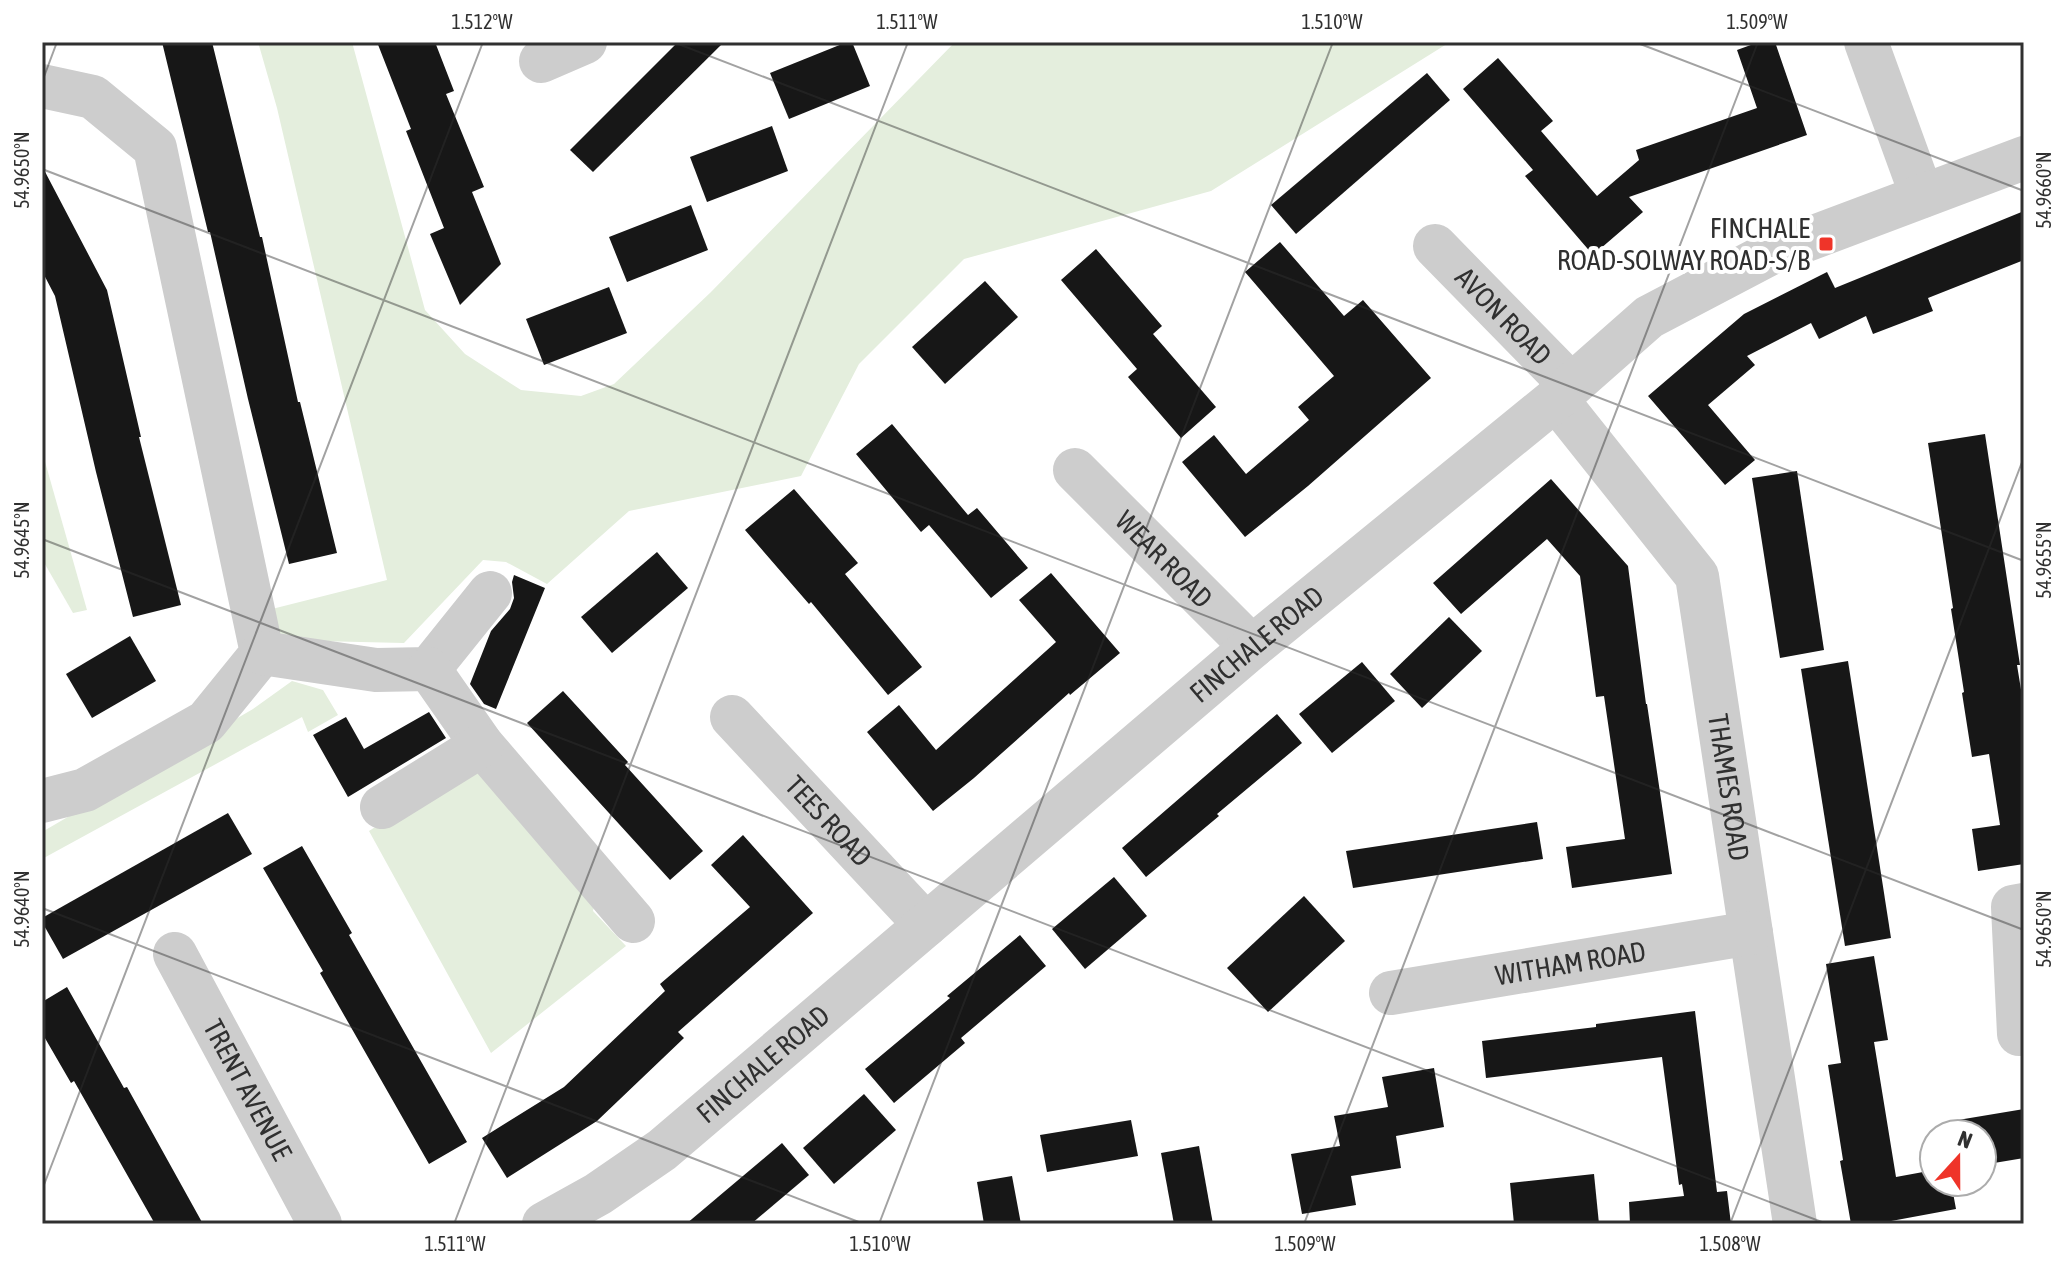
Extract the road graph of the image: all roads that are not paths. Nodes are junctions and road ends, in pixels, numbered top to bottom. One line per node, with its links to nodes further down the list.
1 (585, 42): 3 (street)
2 (1866, 42): 6 (street)
3 (541, 61)
4 (42, 86): 12 (street)
5 (2024, 158): 6 (street, FINCHALE ROAD)
6 (1922, 196): 8 (street, FINCHALE ROAD)
7 (1435, 246): 8 (street, AVON ROAD)
8 (1564, 392): 11 (street, FINCHALE ROAD); 21 (street, THAMES ROAD)
9 (1075, 470): 11 (street, WEAR ROAD)
10 (490, 593): 13 (street)
11 (1252, 647): 20 (street, FINCHALE ROAD)
12 (262, 653): 13 (street); 16 (street)
13 (429, 669): 15 (street)
14 (732, 717): 20 (street, TEES ROAD)
15 (482, 745): 17 (street); 19 (street)
16 (42, 801)
17 (382, 807)
18 (2024, 905): 24 (street)
19 (633, 921)
20 (926, 925): 25 (street, FINCHALE ROAD)
21 (1751, 933): 23 (street, WITHAM ROAD); 28 (street, THAMES ROAD)
22 (175, 954): 26 (street, TRENT AVENUE)
23 (1391, 993)
24 (2019, 1034)
25 (609, 1209): 27 (street, FINCHALE ROAD)
26 (320, 1224)
27 (544, 1224)
28 (1795, 1224)

